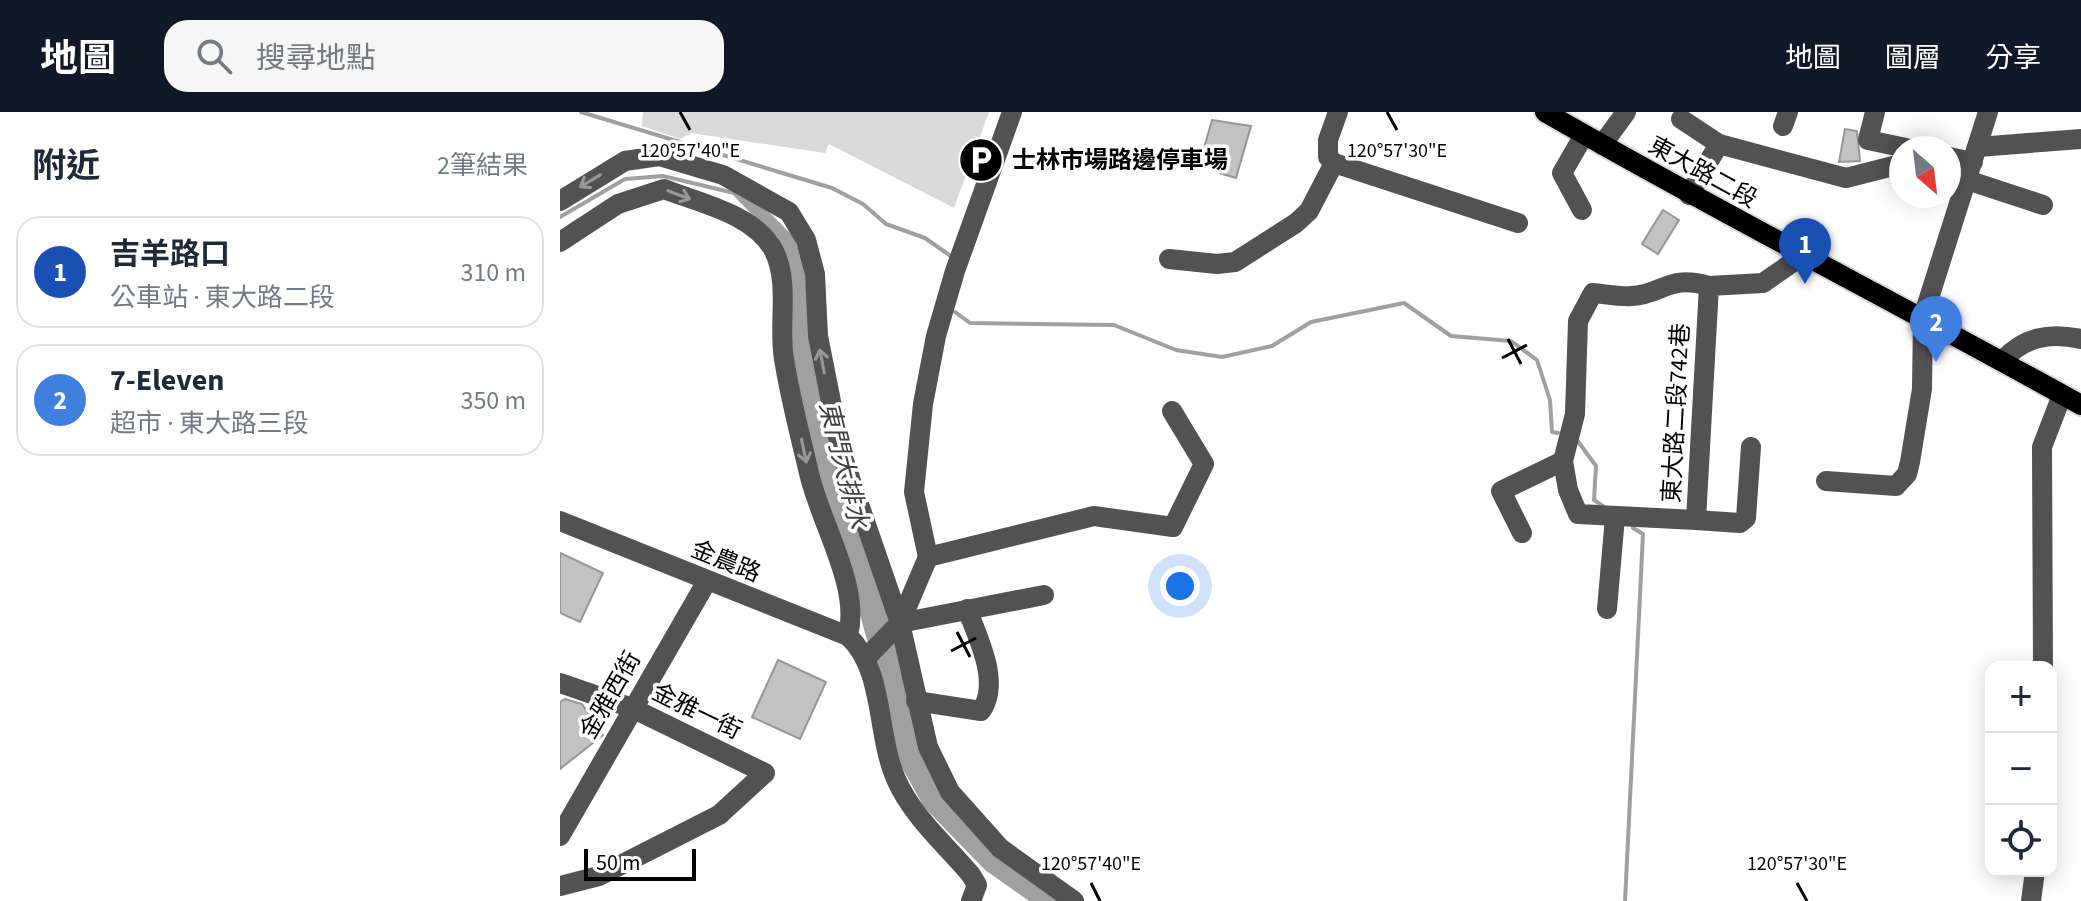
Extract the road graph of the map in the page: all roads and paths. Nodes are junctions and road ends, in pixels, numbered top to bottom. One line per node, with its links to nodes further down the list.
1 (1012, 112): 38 (street)
2 (1338, 112): 13 (street)
3 (1545, 112): 9 (main road, 東大路二段)
4 (1626, 112): 9 (street)
5 (1875, 112): 11 (street)
6 (1988, 112): 14 (street)
7 (1681, 119): 10 (street)
8 (2081, 139): 14 (street)
9 (1593, 140): 16 (main road, 東大路二段); 19 (street)
10 (1719, 144): 15 (street); 16 (street)
11 (1889, 144)
12 (1961, 160): 14 (street)
13 (1334, 163): 20 (street); 23 (street)
14 (1972, 163): 18 (street); 25 (street)
15 (1889, 167)
16 (1689, 195): 22 (main road, 東大路二段)
17 (560, 201): 43 (street, one-way to 17)
18 (2043, 205)
19 (1582, 210)
20 (1518, 223)
21 (560, 242): 44 (street, one-way to 44)
22 (1803, 255): 24 (street); 25 (main road, 東大路二段)
23 (1169, 259)
24 (1709, 286): 32 (street); 35 (street, 東大路二段742巷)
25 (1923, 317): 27 (main road, 東大路二段); 33 (street)
26 (2081, 339): 27 (street)
27 (2002, 361): 28 (main road, 東大路二段)
28 (2062, 395): 29 (main road, 東大路二段); 46 (street)
29 (2081, 405)
30 (1172, 411): 38 (street)
31 (1751, 447): 35 (street)
32 (1563, 461): 34 (street, 東大路二段742巷); 37 (street)
33 (1826, 481)
34 (1615, 517): 35 (street, 東大路二段742巷); 42 (street)
35 (1696, 520)
36 (560, 521): 39 (street, 金農路)
37 (1522, 533)
38 (928, 557): 43 (street)
39 (707, 581): 44 (street, 金農路); 49 (street, 金雅西街)
40 (1044, 595): 41 (street)
41 (967, 609): 43 (street); 48 (street)
42 (1607, 609)
43 (900, 623): 45 (street); 48 (street)
44 (848, 636): 45 (street, 金農路)
45 (867, 657): 53 (street)
46 (2043, 661)
47 (560, 683): 49 (street, 金雅一街)
48 (916, 701): 54 (street)
49 (632, 708): 50 (street, 金雅西街); 52 (street, 金雅一街)
50 (560, 836)
51 (2034, 877): 55 (street)
52 (560, 886)
53 (971, 901)
54 (1074, 901)
55 (2031, 901)

